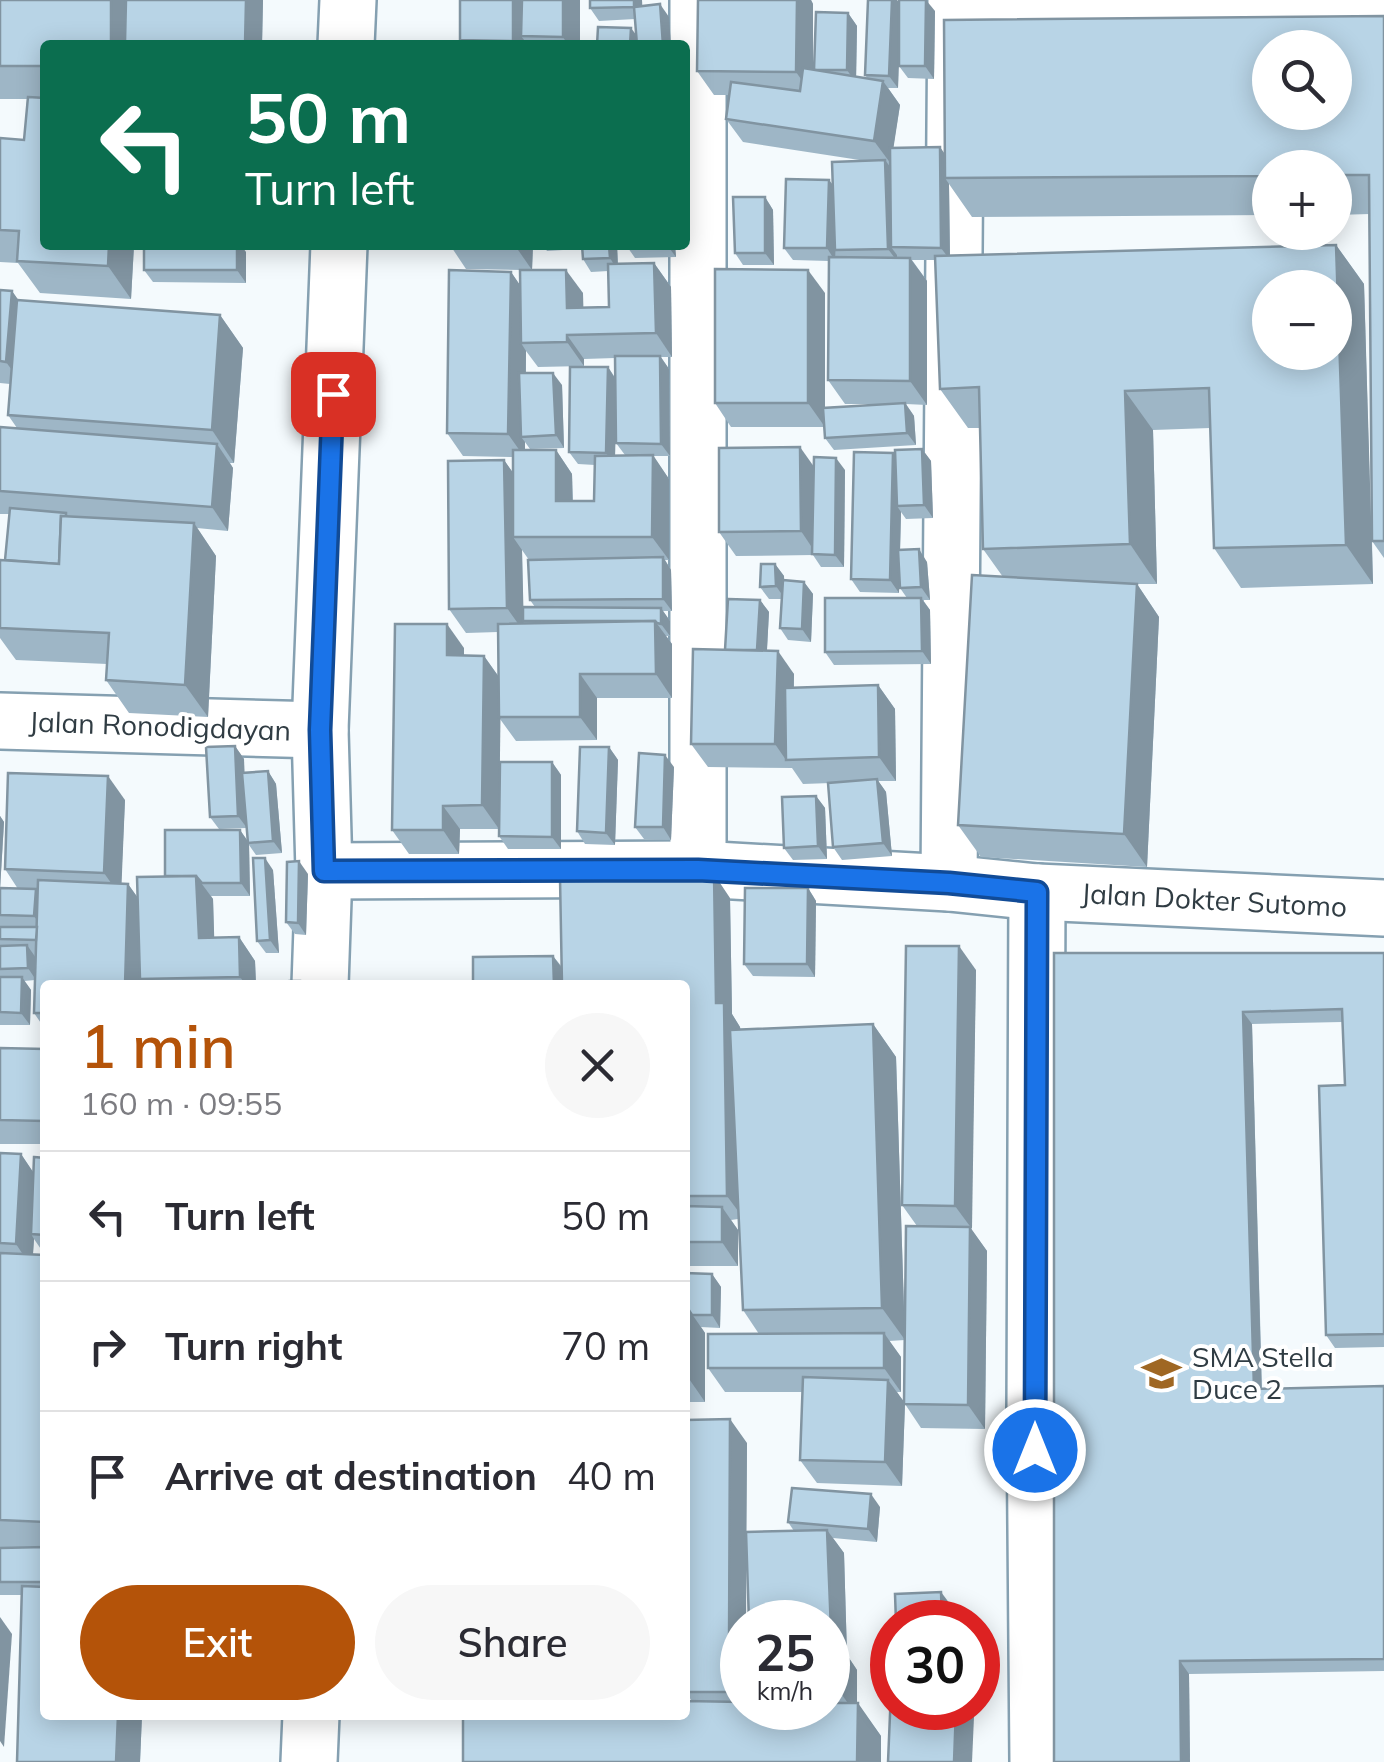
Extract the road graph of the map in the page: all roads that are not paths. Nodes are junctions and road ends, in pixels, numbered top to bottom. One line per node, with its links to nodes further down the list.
1 (348, 0): 5 (street)
2 (698, 0): 9 (street)
3 (956, 4): 4 (street); 11 (street)
4 (1384, 14)
5 (346, 40)
6 (339, 250): 8 (street)
7 (0, 721): 8 (street, Jalan Ronodigdayan)
8 (320, 730): 10 (street)
9 (698, 870): 10 (street, Jalan Dokter Sutomo); 11 (street, Jalan Dokter Sutomo)
10 (324, 871): 14 (street)
11 (949, 883): 12 (street, Jalan Dokter Sutomo)
12 (1037, 892): 13 (street, Jalan Dokter Sutomo); 17 (street)
13 (1384, 908)
14 (320, 980)
15 (310, 1720): 16 (street)
16 (309, 1762)
17 (1038, 1762)

